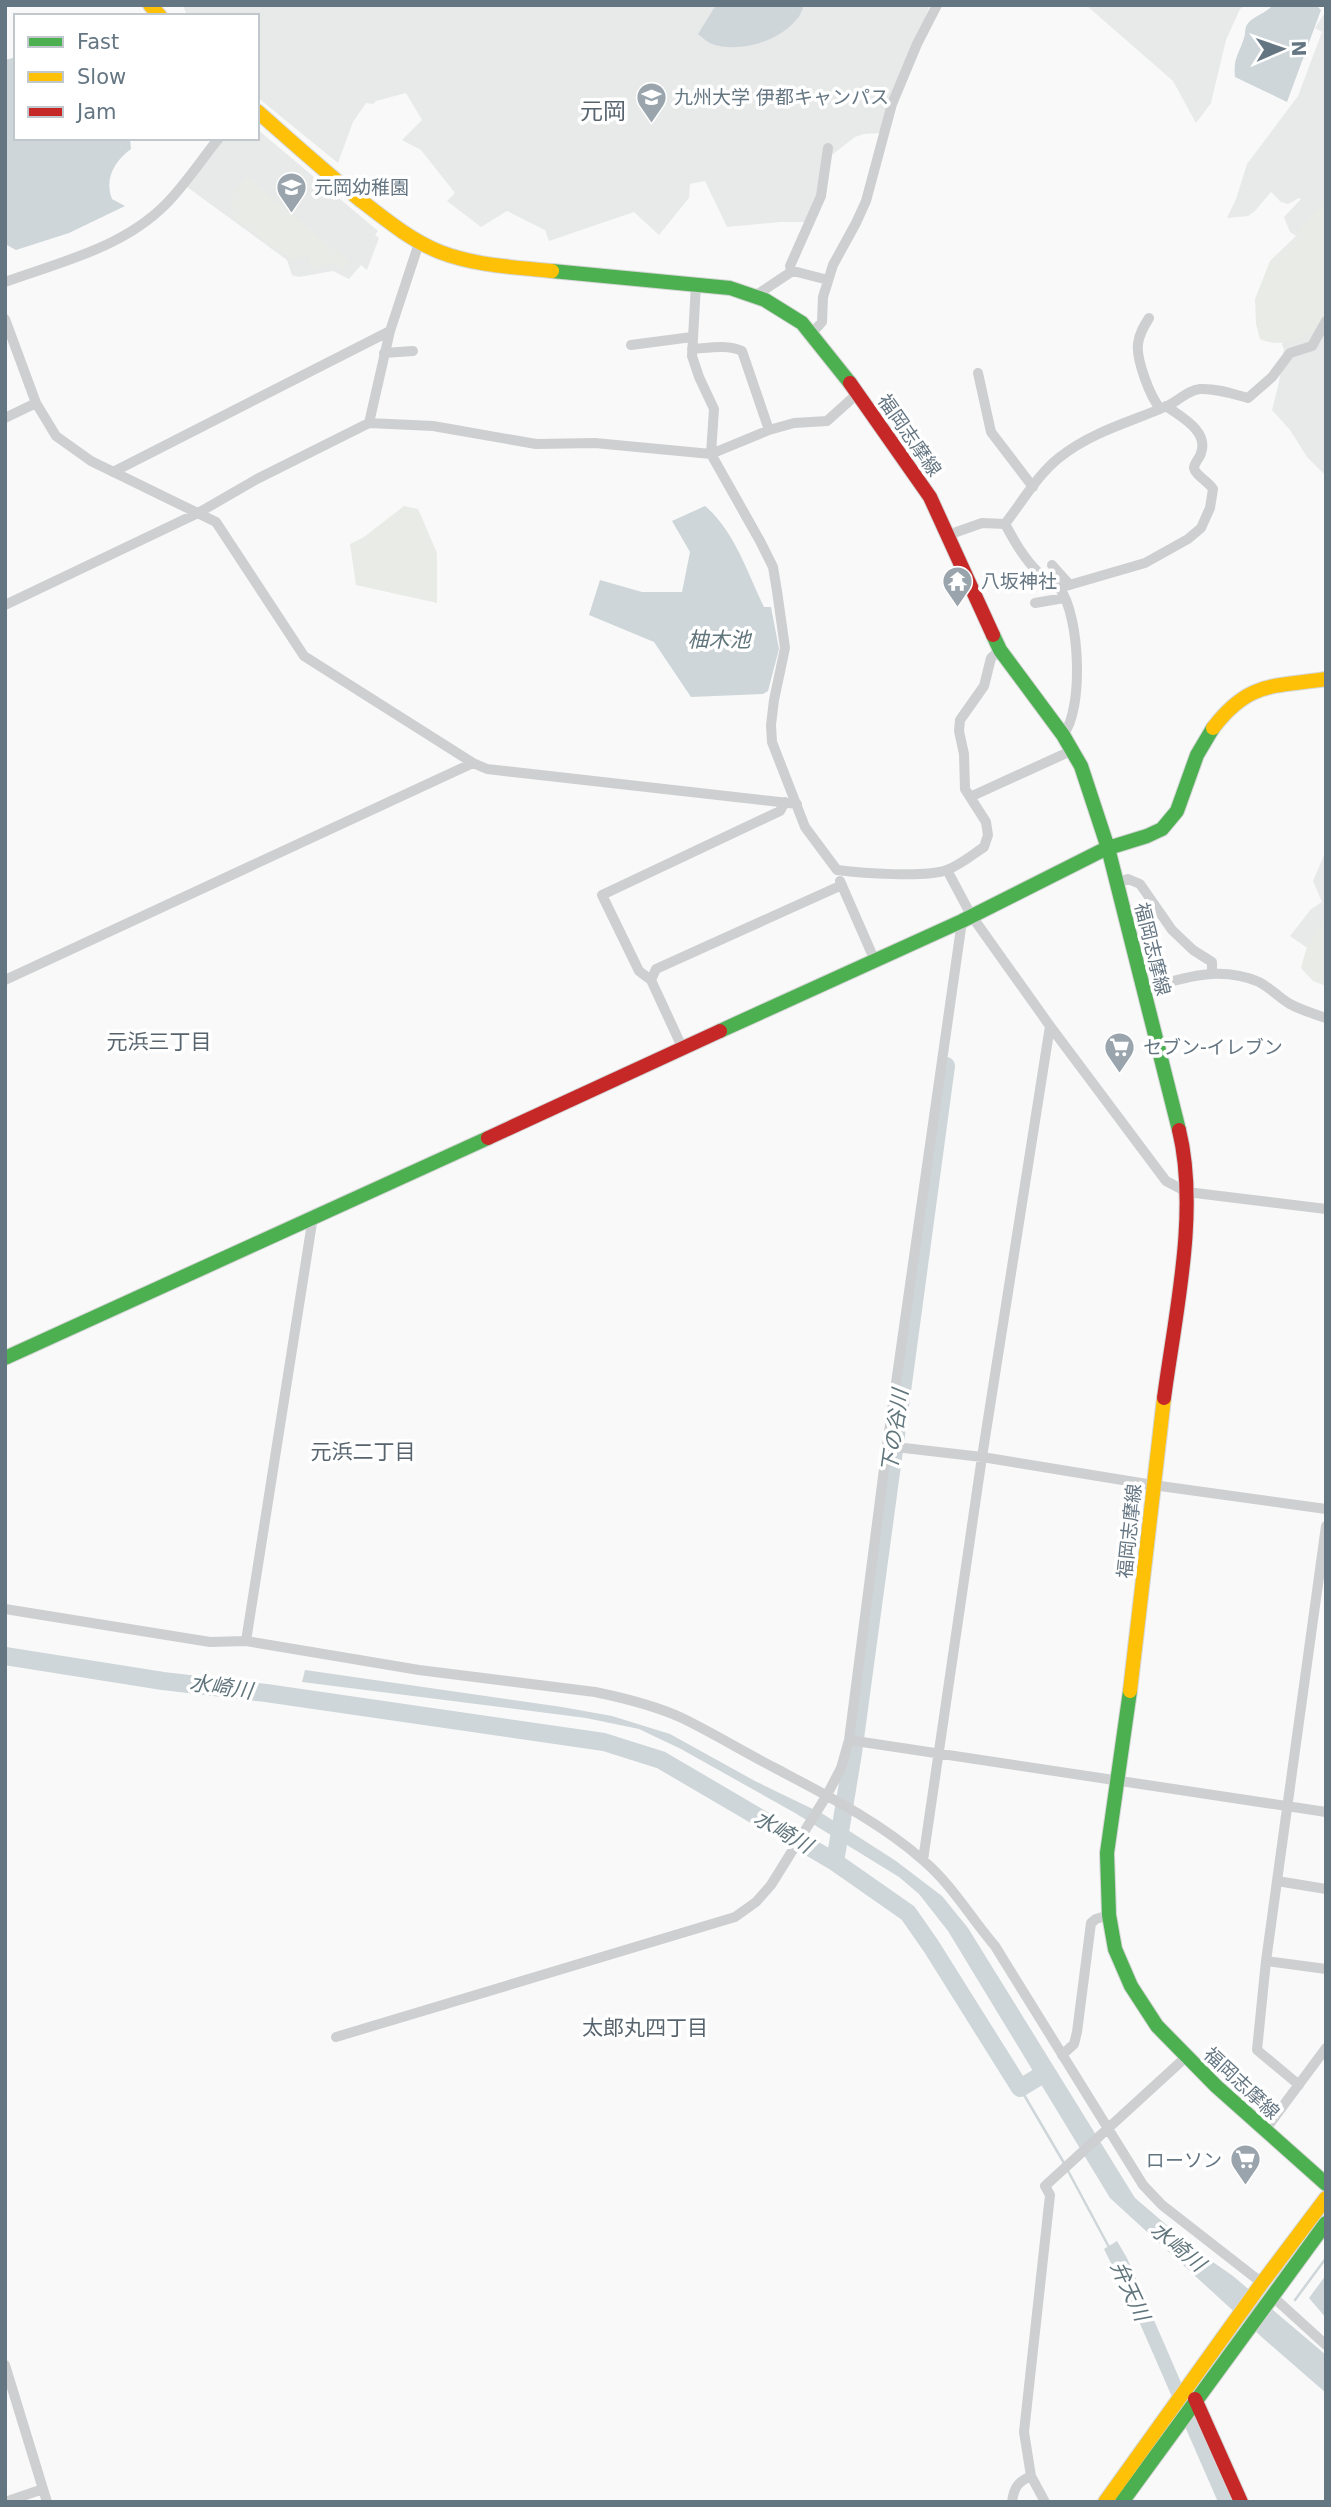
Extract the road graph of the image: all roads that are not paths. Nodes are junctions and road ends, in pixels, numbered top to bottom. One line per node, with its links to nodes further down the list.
1 (937, 5): 7 (street)
2 (259, 113): 5 (main road, 福岡志摩線)
3 (217, 140): 8 (street)
4 (828, 148): 6 (street)
5 (419, 243): 9 (main road, 福岡志摩線); 14 (street)
6 (791, 272): 7 (street); 10 (street)
7 (828, 280): 15 (street)
8 (5, 282)
9 (696, 284): 10 (main road, 福岡志摩線); 16 (street)
10 (755, 296): 15 (main road, 福岡志摩線)
11 (5, 318): 23 (street)
12 (1149, 318): 24 (street)
13 (1326, 321): 24 (street)
14 (390, 331): 20 (street); 29 (street)
15 (811, 333): 22 (main road, 福岡志摩線)
16 (692, 337): 17 (street); 18 (street)
17 (631, 345)
18 (692, 349): 27 (street); 28 (street)
19 (413, 351): 20 (street)
20 (384, 353): 26 (street)
21 (978, 373): 30 (street)
22 (857, 394): 27 (street); 33 (main road, 福岡志摩線)
23 (36, 403): 25 (street); 29 (street)
24 (1163, 407): 30 (street); 35 (street)
25 (5, 418)
26 (369, 423): 28 (street); 31 (street)
27 (769, 430): 28 (street)
28 (711, 454): 46 (street)
29 (113, 472): 31 (street)
30 (1033, 486): 32 (street)
31 (198, 513): 38 (street); 43 (street)
32 (1006, 524): 33 (street); 35 (street)
33 (948, 535): 39 (main road, 福岡志摩線)
34 (1052, 565): 35 (street)
35 (1064, 586): 36 (street)
36 (1064, 598): 37 (street); 41 (street)
37 (1035, 603)
38 (5, 605)
39 (1000, 650): 41 (main road, 福岡志摩線); 44 (street)
40 (1326, 679): 47 (main road)
41 (1063, 735): 42 (main road, 福岡志摩線)
42 (1073, 750): 44 (street); 47 (main road, 福岡志摩線)
43 (473, 763): 45 (street); 55 (street)
44 (970, 797): 49 (street)
45 (785, 802): 46 (street); 56 (street)
46 (797, 804): 48 (street)
47 (1108, 848): 50 (main road, 福岡志摩線); 52 (main road)
48 (837, 870): 49 (street); 51 (street)
49 (947, 870): 52 (street)
50 (1117, 882): 54 (street); 57 (main road, 福岡志摩線)
51 (842, 885): 53 (street); 56 (street)
52 (966, 918): 53 (main road); 59 (street); 65 (street)
53 (875, 961): 60 (main road)
54 (1212, 972): 57 (street); 58 (street)
55 (5, 980)
56 (651, 980): 60 (street)
57 (1143, 989): 61 (main road, 福岡志摩線)
58 (1326, 1018)
59 (1050, 1026): 61 (street); 66 (street)
60 (682, 1047): 63 (main road)
61 (1187, 1192): 62 (street); 67 (main road, 福岡志摩線)
62 (1326, 1209)
63 (310, 1217): 64 (main road); 71 (street)
64 (5, 1358)
65 (887, 1446): 66 (street); 72 (street)
66 (982, 1457): 67 (street); 73 (street)
67 (1153, 1485): 68 (street); 74 (main road, 福岡志摩線)
68 (1326, 1508)
69 (1326, 1526): 76 (street)
70 (5, 1609): 71 (street)
71 (246, 1641): 75 (street)
72 (853, 1741): 73 (street); 75 (street)
73 (938, 1755): 74 (street); 78 (street)
74 (1117, 1782): 76 (street); 81 (main road, 福岡志摩線)
75 (825, 1798): 78 (street); 84 (street)
76 (1286, 1807): 77 (street); 79 (street)
77 (1326, 1812)
78 (923, 1860): 86 (street)
79 (1277, 1881): 80 (street); 82 (street)
80 (1326, 1889)
81 (1109, 1915): 86 (street); 87 (main road, 福岡志摩線)
82 (1266, 1961): 83 (street); 88 (street)
83 (1326, 1969)
84 (336, 2037)
85 (1326, 2048): 88 (street)
86 (1062, 2055): 89 (street)
87 (1186, 2057): 89 (street); 90 (main road, 福岡志摩線)
88 (1299, 2085): 90 (street)
89 (1107, 2127): 94 (street); 100 (street)
90 (1265, 2130): 91 (main road, 福岡志摩線)
91 (1326, 2184)
92 (1326, 2198): 94 (main road)
93 (1326, 2223): 95 (main road)
94 (1260, 2286): 96 (main road)
95 (1271, 2297): 96 (main road); 97 (street)
96 (1241, 2325): 99 (main road); 106 (main road)
97 (1326, 2344)
98 (5, 2365): 101 (street)
99 (1194, 2401): 107 (main road); 108 (main road)
100 (1031, 2476): 104 (street); 105 (street)
101 (43, 2489): 102 (street); 103 (street)
102 (5, 2501)
103 (47, 2502)
104 (1012, 2502)
105 (1045, 2502)
106 (1105, 2502)
107 (1122, 2502)
108 (1241, 2502)

